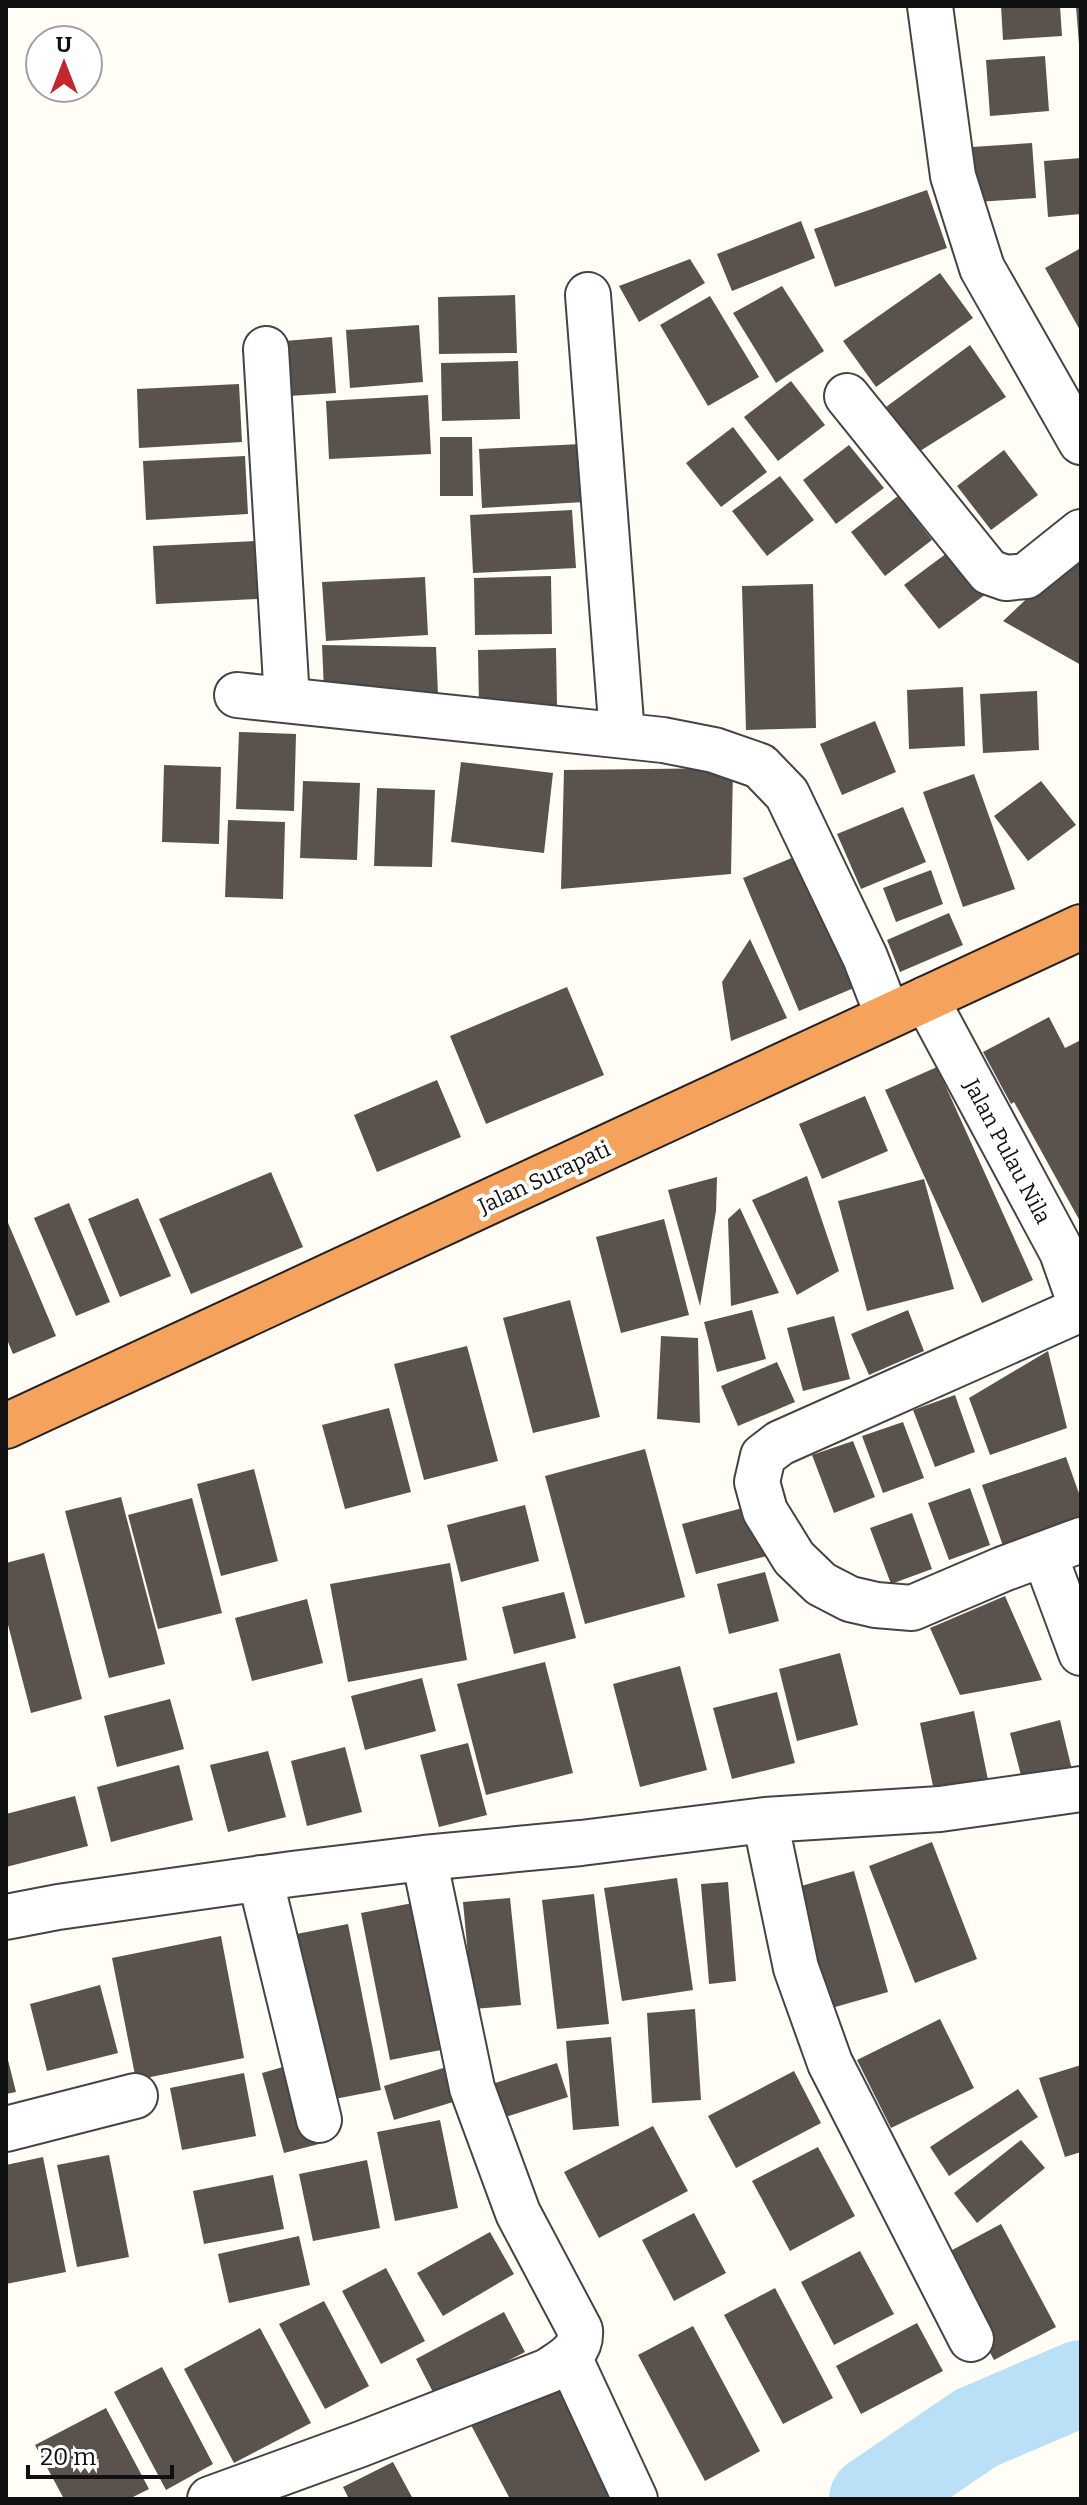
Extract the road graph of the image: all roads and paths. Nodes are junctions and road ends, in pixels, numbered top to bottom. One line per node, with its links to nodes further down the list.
1 (930, 6): 5 (street)
2 (588, 295): 9 (street)
3 (266, 349): 8 (street)
4 (847, 396): 6 (street)
5 (1081, 442)
6 (1081, 532)
7 (237, 695): 8 (street, Jalan Pulau Nila)
8 (287, 700): 9 (street, Jalan Pulau Nila)
9 (622, 735): 11 (street, Jalan Pulau Nila)
10 (1081, 927): 11 (highway, Jalan Surapati)
11 (907, 1008): 12 (street, Jalan Pulau Nila); 13 (highway, Jalan Surapati)
12 (1081, 1308): 14 (street)
13 (6, 1426)
14 (1063, 1548): 15 (street)
15 (1081, 1653)
16 (1081, 1789): 17 (street)
17 (765, 1820): 18 (street); 24 (street)
18 (424, 1858): 19 (street); 25 (street)
19 (260, 1878): 20 (street); 22 (street)
20 (6, 1917)
21 (135, 2096): 23 (street)
22 (319, 2120)
23 (6, 2129)
24 (971, 2339)
25 (569, 2357): 26 (street); 27 (street)
26 (210, 2499)
27 (635, 2499)

